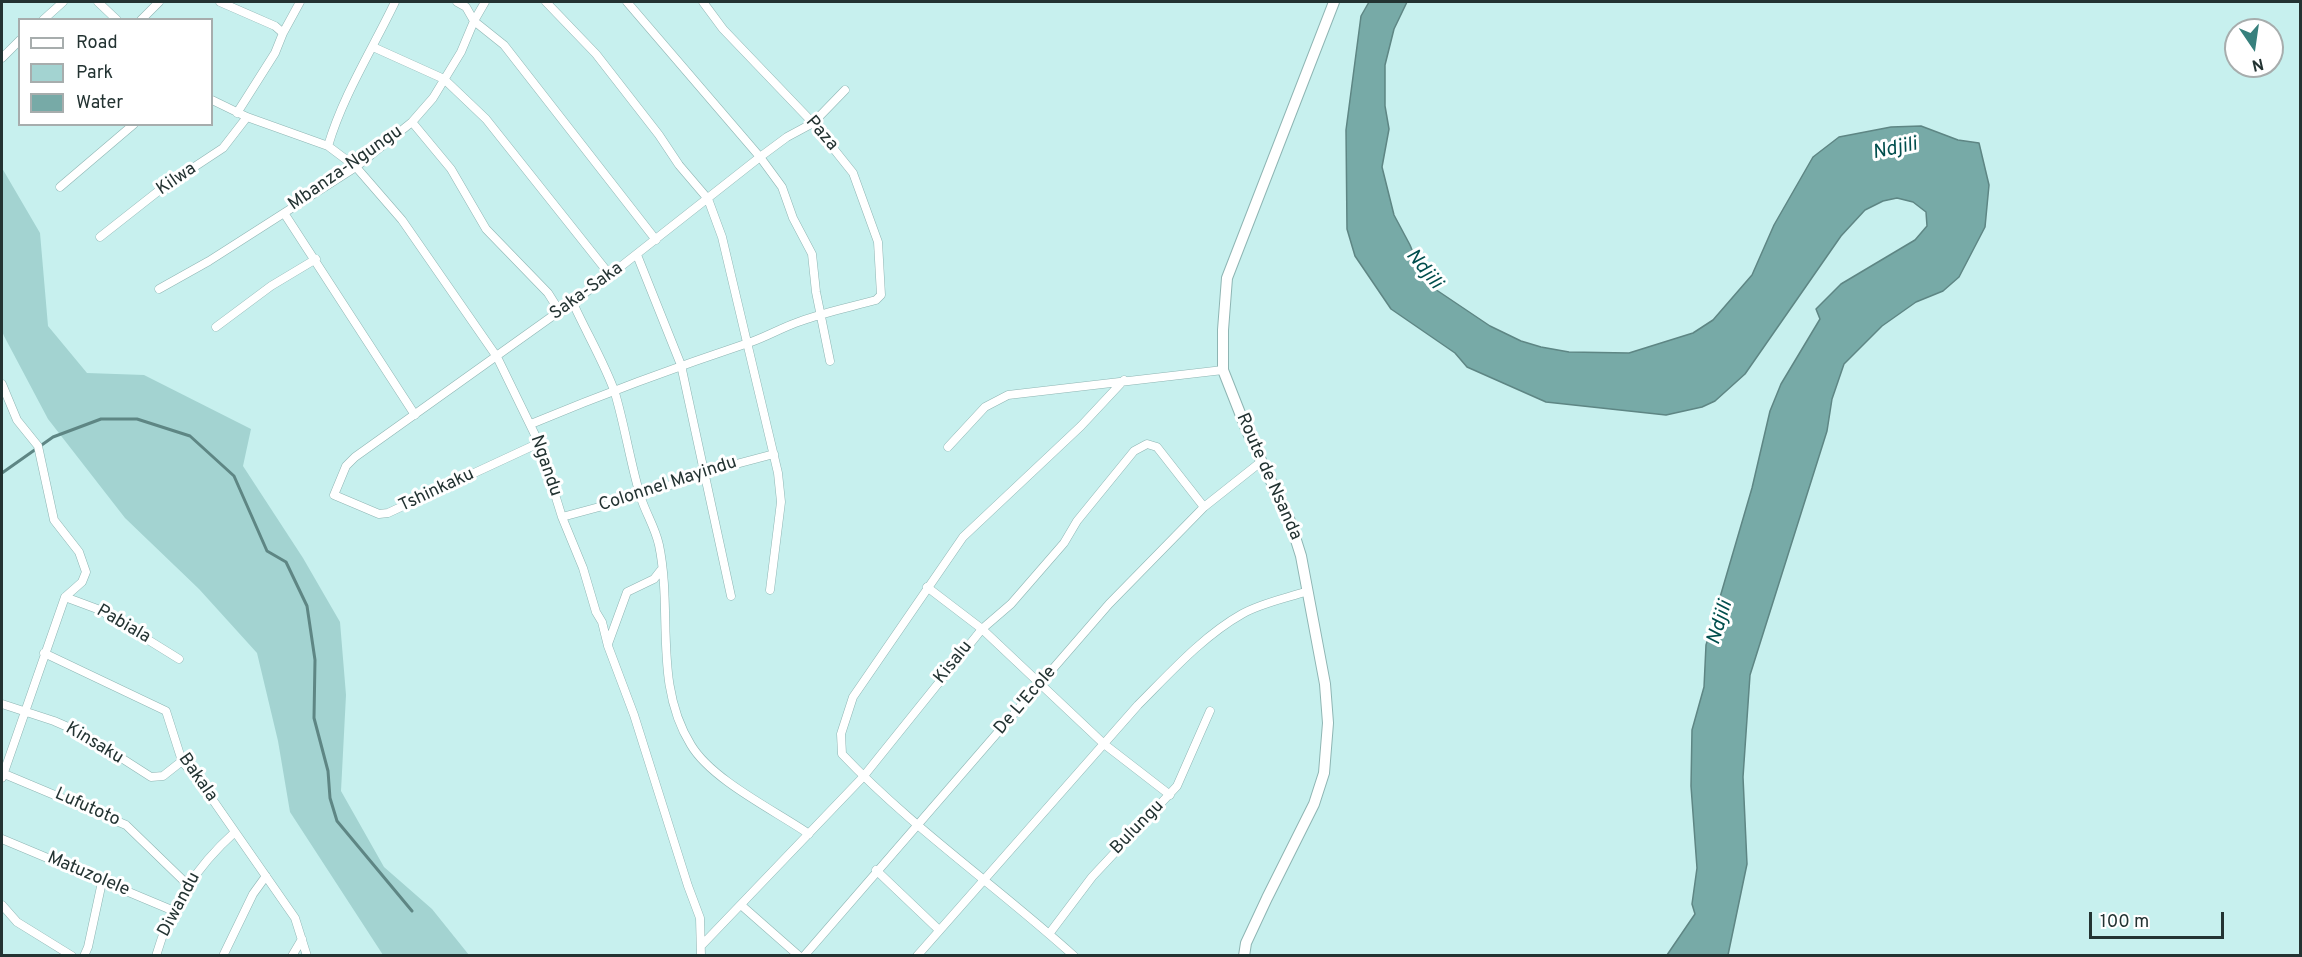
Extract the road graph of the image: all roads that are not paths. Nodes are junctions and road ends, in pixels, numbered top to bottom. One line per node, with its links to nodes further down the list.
1 (63, 2): 13 (street)
2 (98, 2): 14 (street)
3 (159, 2): 15 (street)
4 (220, 2): 17 (street)
5 (300, 2): 17 (street)
6 (395, 2): 19 (street)
7 (457, 2): 16 (street)
8 (485, 2): 16 (street, Mbanza-Ngungu)
9 (546, 2): 33 (street)
10 (627, 2): 30 (street)
11 (703, 2): 27 (street, Paza)
12 (1334, 2): 49 (street, Route de Nsanda)
13 (45, 18)
14 (115, 18)
15 (143, 18)
16 (474, 21): 21 (street, Mbanza-Ngungu); 36 (street)
17 (283, 33): 24 (street)
18 (18, 42): 20 (street)
19 (373, 47): 21 (street); 29 (street)
20 (2, 58)
21 (444, 79): 26 (street, Mbanza-Ngungu); 39 (street)
22 (845, 90): 27 (street, Saka-Saka)
23 (213, 101): 24 (street, Ngandu)
24 (237, 113): 25 (street, Ngandu)
25 (247, 117): 29 (street, Ngandu); 35 (street, Kilwa)
26 (412, 122): 31 (street, Mbanza-Ngungu); 42 (street)
27 (813, 123): 30 (street, Saka-Saka); 43 (street, Paza)
28 (132, 126): 32 (street)
29 (328, 146): 31 (street, Ngandu)
30 (760, 157): 33 (street, Saka-Saka); 43 (street)
31 (356, 167): 34 (street, Mbanza-Ngungu); 46 (street, Ngandu)
32 (60, 187)
33 (708, 199): 36 (street, Saka-Saka); 45 (street)
34 (284, 213): 38 (street); 40 (street, Mbanza-Ngungu)
35 (100, 237)
36 (656, 240): 37 (street, Saka-Saka)
37 (638, 255): 39 (street, Saka-Saka); 48 (street)
38 (316, 260): 44 (street); 53 (street)
39 (610, 276): 41 (street, Saka-Saka)
40 (159, 289)
41 (573, 303): 42 (street, Saka-Saka); 52 (street)
42 (560, 312): 46 (street, Saka-Saka)
43 (822, 315): 45 (street); 47 (street)
44 (216, 327)
45 (745, 343): 48 (street); 57 (street)
46 (497, 357): 53 (street, Saka-Saka); 54 (street, Ngandu)
47 (830, 361)
48 (681, 365): 52 (street); 59 (street)
49 (1224, 370): 50 (street); 58 (street, Route de Nsanda)
50 (1124, 380): 56 (street); 65 (street)
51 (2, 384): 69 (street)
52 (614, 391): 54 (street); 61 (street)
53 (415, 415): 60 (street, Saka-Saka)
54 (531, 423): 55 (street, Ngandu)
55 (539, 443): 60 (street, Tshinkaku); 63 (street, Ngandu)
56 (948, 447)
57 (774, 454): 59 (street, Colonnel Mayindu); 66 (street)
58 (1262, 461): 62 (street, De L'Ecole); 67 (street, Route de Nsanda)
59 (706, 472): 61 (street, Colonnel Mayindu); 68 (street)
60 (334, 495)
61 (640, 496): 63 (street, Colonnel Mayindu); 64 (street)
62 (1204, 507): 70 (street, Kisalu); 74 (street, De L'Ecole)
63 (562, 517): 71 (street, Ngandu)
64 (661, 570): 71 (street); 85 (street)
65 (927, 587): 70 (street); 81 (street)
66 (770, 590)
67 (1308, 591): 78 (street); 110 (street, Route de Nsanda)
68 (731, 596)
69 (65, 597): 72 (street); 73 (street, Pabiala)
70 (982, 629): 74 (street); 81 (street, Kisalu)
71 (608, 646): 98 (street, Ngandu)
72 (44, 653): 77 (street); 79 (street, Bakala)
73 (179, 659)
74 (1039, 685): 78 (street); 83 (street, De L'Ecole)
75 (2, 704): 77 (street, Kinsaku)
76 (1210, 711): 82 (street, Bulungu)
77 (24, 712): 79 (street, Kinsaku); 80 (street)
78 (1104, 744): 82 (street); 89 (street)
79 (182, 761): 84 (street, Bakala)
80 (2, 775): 91 (street, Lufutoto)
81 (863, 777): 83 (street); 85 (street, Kisalu)
82 (1170, 795): 96 (street, Bulungu)
83 (916, 824): 87 (street, De L'Ecole); 89 (street)
84 (235, 832): 88 (street, Bakala); 91 (street, Diwandu)
85 (809, 834): 93 (street, Kisalu)
86 (2, 839): 90 (street, Matuzolele)
87 (876, 870): 95 (street); 107 (street, De L'Ecole)
88 (266, 876): 97 (street, Bakala); 102 (street)
89 (986, 880): 95 (street); 96 (street)
90 (102, 882): 94 (street, Matuzolele); 100 (street)
91 (188, 885): 94 (street, Diwandu)
92 (2, 905): 99 (street)
93 (741, 905): 98 (street, Kisalu); 106 (street)
94 (174, 911): 101 (street, Diwandu)
95 (939, 930): 108 (street)
96 (1049, 934): 109 (street)
97 (302, 939): 103 (street); 104 (street, Bakala)
98 (700, 946): 105 (street, Ngandu)
99 (72, 956)
100 (84, 956)
101 (156, 956)
102 (223, 956)
103 (292, 956)
104 (307, 956)
105 (701, 956)
106 (798, 956)
107 (804, 956)
108 (917, 956)
109 (1074, 956)
110 (1244, 956)

